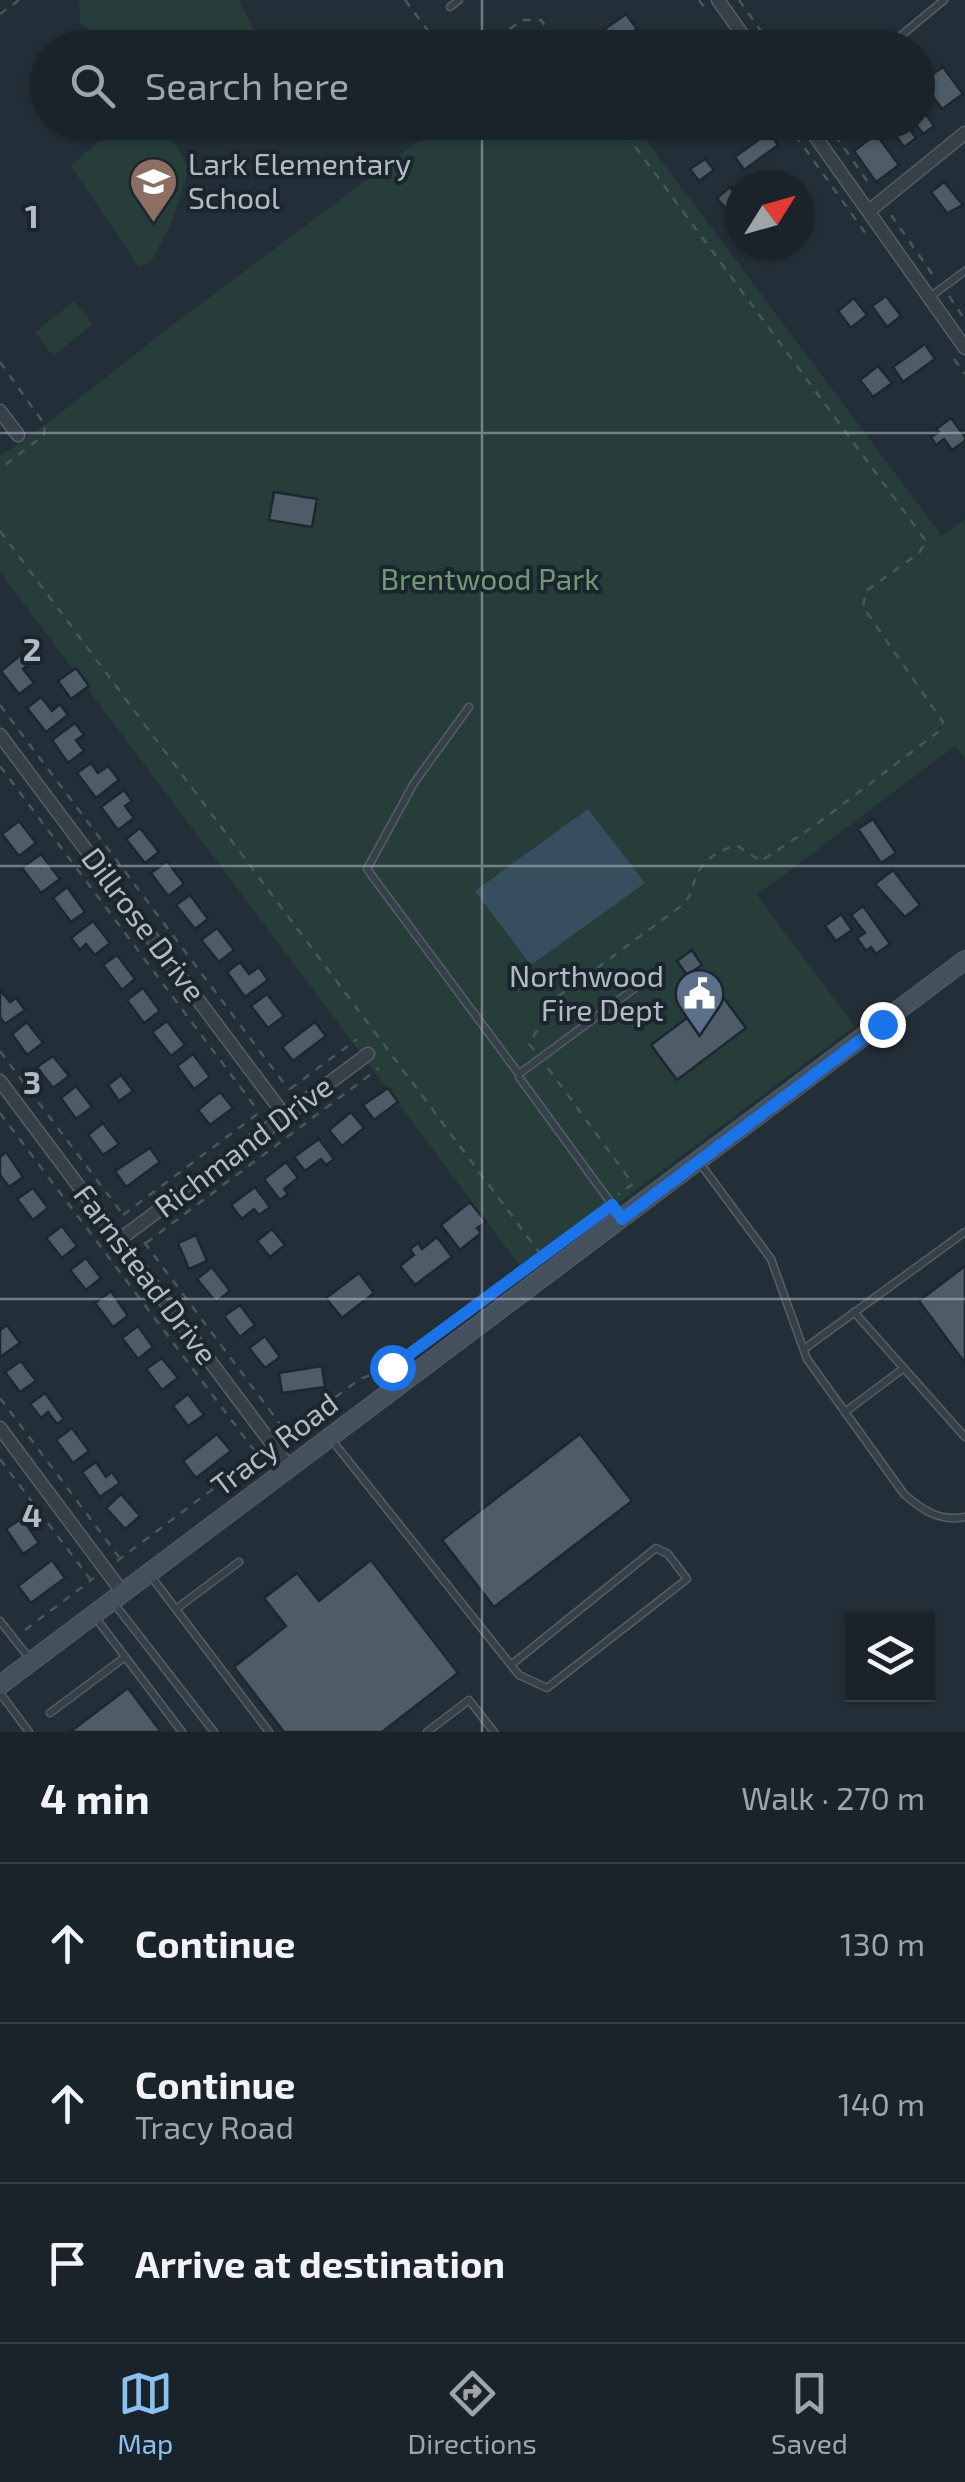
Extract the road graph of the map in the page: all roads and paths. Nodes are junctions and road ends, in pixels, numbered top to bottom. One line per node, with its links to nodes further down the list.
1 (19, 0): 8 (path)
2 (406, 0): 9 (path)
3 (459, 0): 7 (lane)
4 (718, 0): 12 (street)
5 (739, 0): 13 (path)
6 (944, 0): 14 (lane)
7 (450, 8)
8 (0, 14)
9 (428, 30)
10 (508, 30): 11 (path)
11 (548, 30)
12 (739, 30)
13 (760, 30)
14 (908, 30)
15 (965, 133): 19 (street)
16 (630, 140): 49 (path)
17 (818, 140): 20 (street)
18 (839, 140): 19 (path)
19 (881, 201): 20 (street); 22 (path)
20 (868, 211): 23 (street)
21 (965, 271): 22 (lane)
22 (943, 289): 23 (lane); 24 (path)
23 (930, 298): 25 (street)
24 (965, 320)
25 (965, 348)
26 (0, 362): 29 (path)
27 (0, 411): 28 (street)
28 (18, 435)
29 (0, 469)
30 (0, 532): 54 (path)
31 (0, 705): 37 (path)
32 (469, 707): 41 (lane)
33 (0, 735): 43 (street, Dillrose Drive)
34 (0, 766): 45 (path)
35 (965, 960): 47 (street, Tracy Road)
36 (658, 971): 41 (lane)
37 (357, 1039)
38 (0, 1051): 45 (path)
39 (368, 1054): 46 (street, Richmand Drive)
40 (379, 1068): 61 (path)
41 (520, 1074): 51 (lane)
42 (0, 1082): 53 (street, Farnstead Drive)
43 (274, 1101): 45 (path); 46 (street, Dillrose Drive)
44 (0, 1112): 65 (path)
45 (259, 1112)
46 (286, 1116): 53 (street, Richmand Drive)
47 (698, 1161): 51 (street, Tracy Road); 56 (lane)
48 (643, 1181): 51 (path)
49 (618, 1196)
50 (602, 1208): 54 (path)
51 (617, 1212): 54 (path); 63 (street, Tracy Road)
52 (965, 1232): 55 (lane)
53 (120, 1240): 64 (street, Farnstead Drive)
54 (542, 1256): 61 (path)
55 (854, 1312): 56 (lane); 57 (lane)
56 (804, 1348): 59 (lane)
57 (904, 1368): 59 (lane); 62 (lane)
58 (0, 1398): 69 (path)
59 (845, 1412): 68 (lane)
60 (0, 1428): 71 (street)
61 (287, 1433): 64 (path)
62 (965, 1437)
63 (331, 1438): 67 (street, Tracy Road); 81 (lane)
64 (272, 1444): 65 (path); 67 (street, Farnstead Drive)
65 (258, 1455): 69 (path)
66 (0, 1459): 73 (path)
67 (290, 1468): 72 (street, Tracy Road)
68 (965, 1517)
69 (120, 1558): 71 (path)
70 (238, 1562): 75 (lane)
71 (106, 1570): 73 (path); 74 (street)
72 (149, 1574): 74 (street, Tracy Road); 75 (lane)
73 (91, 1580): 78 (path)
74 (118, 1597): 76 (street, Tracy Road); 87 (lane)
75 (176, 1609): 88 (lane)
76 (94, 1616): 79 (lane); 80 (street, Tracy Road)
77 (0, 1621): 78 (lane)
78 (14, 1639): 80 (lane)
79 (125, 1658): 84 (lane); 86 (lane)
80 (31, 1662): 82 (street, Tracy Road)
81 (511, 1665): 81 (lane)
82 (0, 1685)
83 (0, 1693): 85 (lane)
84 (50, 1713)
85 (29, 1732)
86 (182, 1732)
87 (214, 1732)
88 (270, 1732)
89 (428, 1732): 90 (lane)
90 (494, 1732)

